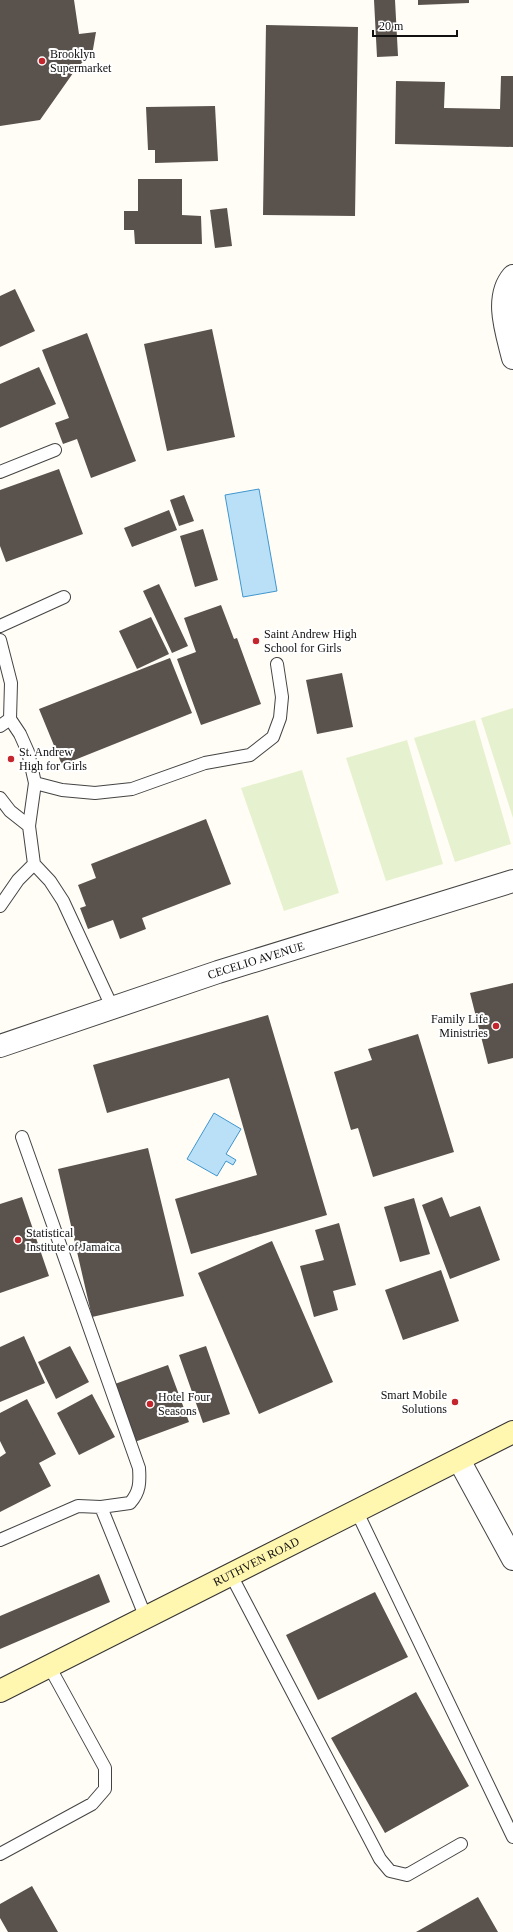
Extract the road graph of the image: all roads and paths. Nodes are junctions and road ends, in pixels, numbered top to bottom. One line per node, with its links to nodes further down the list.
1 (513, 276): 2 (street)
2 (513, 358)
3 (55, 450): 4 (lane)
4 (0, 472)
5 (64, 597): 6 (lane)
6 (0, 626)
7 (0, 640): 9 (lane)
8 (277, 664): 11 (lane)
9 (10, 719): 10 (lane); 11 (lane)
10 (0, 726)
11 (35, 782): 13 (lane)
12 (0, 798): 13 (lane)
13 (29, 826): 14 (lane)
14 (34, 864): 16 (lane); 17 (lane)
15 (513, 881): 17 (street, CECELIO AVENUE)
16 (0, 906)
17 (113, 1009): 18 (street, CECELIO AVENUE)
18 (0, 1046)
19 (22, 1137): 22 (lane)
20 (513, 1432): 21 (street, RUTHVEN ROAD)
21 (459, 1460): 23 (street, RUTHVEN ROAD); 25 (street)
22 (101, 1507): 24 (lane); 27 (lane)
23 (357, 1512): 26 (street, RUTHVEN ROAD); 30 (lane)
24 (0, 1540)
25 (513, 1559)
26 (231, 1575): 27 (street, RUTHVEN ROAD); 31 (lane)
27 (146, 1618): 28 (street, RUTHVEN ROAD)
28 (49, 1666): 29 (street, RUTHVEN ROAD); 32 (lane)
29 (0, 1691)
30 (513, 1837)
31 (461, 1844)
32 (0, 1854)

